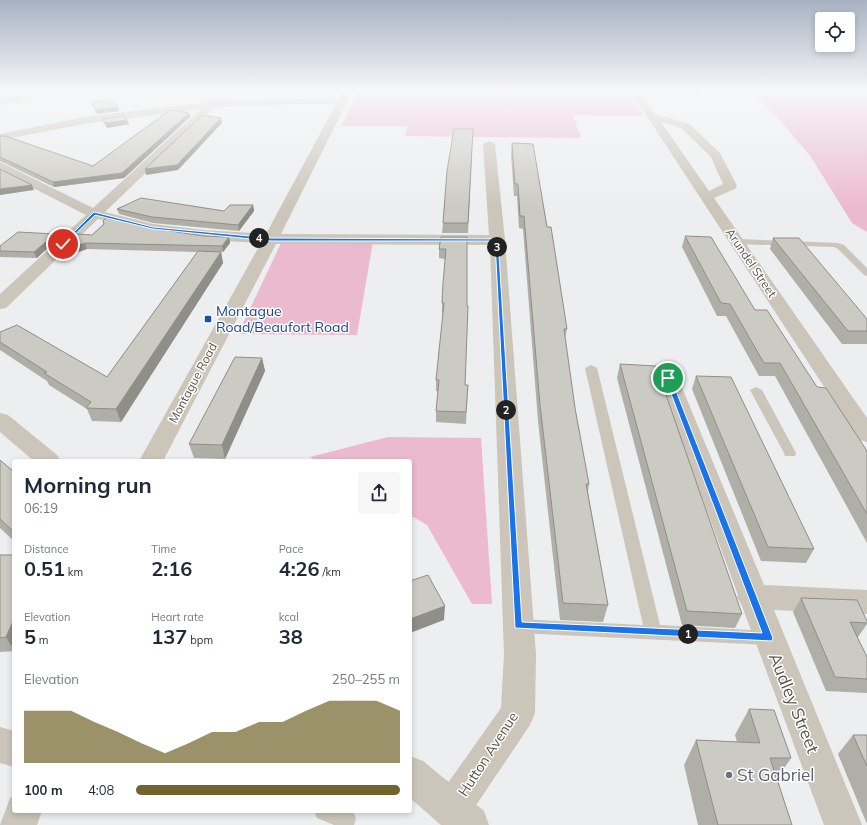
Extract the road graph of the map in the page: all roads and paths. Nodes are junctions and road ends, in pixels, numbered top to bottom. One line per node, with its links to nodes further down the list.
1 (28, 130): 6 (street)
2 (184, 130): 10 (street)
3 (327, 130): 11 (street, Montague Road)
4 (662, 130): 9 (street, Arundel Street)
5 (690, 130): 9 (street)
6 (0, 137)
7 (489, 144): 12 (street, Hutton Avenue)
8 (0, 166): 10 (street)
9 (706, 197): 13 (street, Arundel Street)
10 (94, 214): 11 (street); 15 (street)
11 (271, 239): 12 (street); 25 (street, Montague Road)
12 (497, 240): 28 (street, Hutton Avenue)
13 (737, 242): 14 (lane); 19 (street, Arundel Street)
14 (867, 273)
15 (0, 304)
16 (591, 368): 29 (lane)
17 (668, 378): 26 (street, Audley Street)
18 (756, 390): 23 (lane)
19 (844, 401): 20 (street); 22 (street, Arundel Street)
20 (867, 404)
21 (0, 420): 24 (street)
22 (867, 435)
23 (790, 453)
24 (47, 459)
25 (152, 459)
26 (752, 597): 27 (street); 30 (street, Audley Street)
27 (867, 602)
28 (518, 626): 29 (lane); 36 (street, Hutton Avenue)
29 (653, 633): 30 (lane)
30 (768, 638): 39 (street, Audley Street)
31 (0, 745): 32 (street)
32 (12, 748)
33 (412, 776): 36 (street)
34 (21, 813): 37 (street)
35 (330, 813): 38 (lane)
36 (460, 818)
37 (18, 825)
38 (344, 825)
39 (843, 825)

